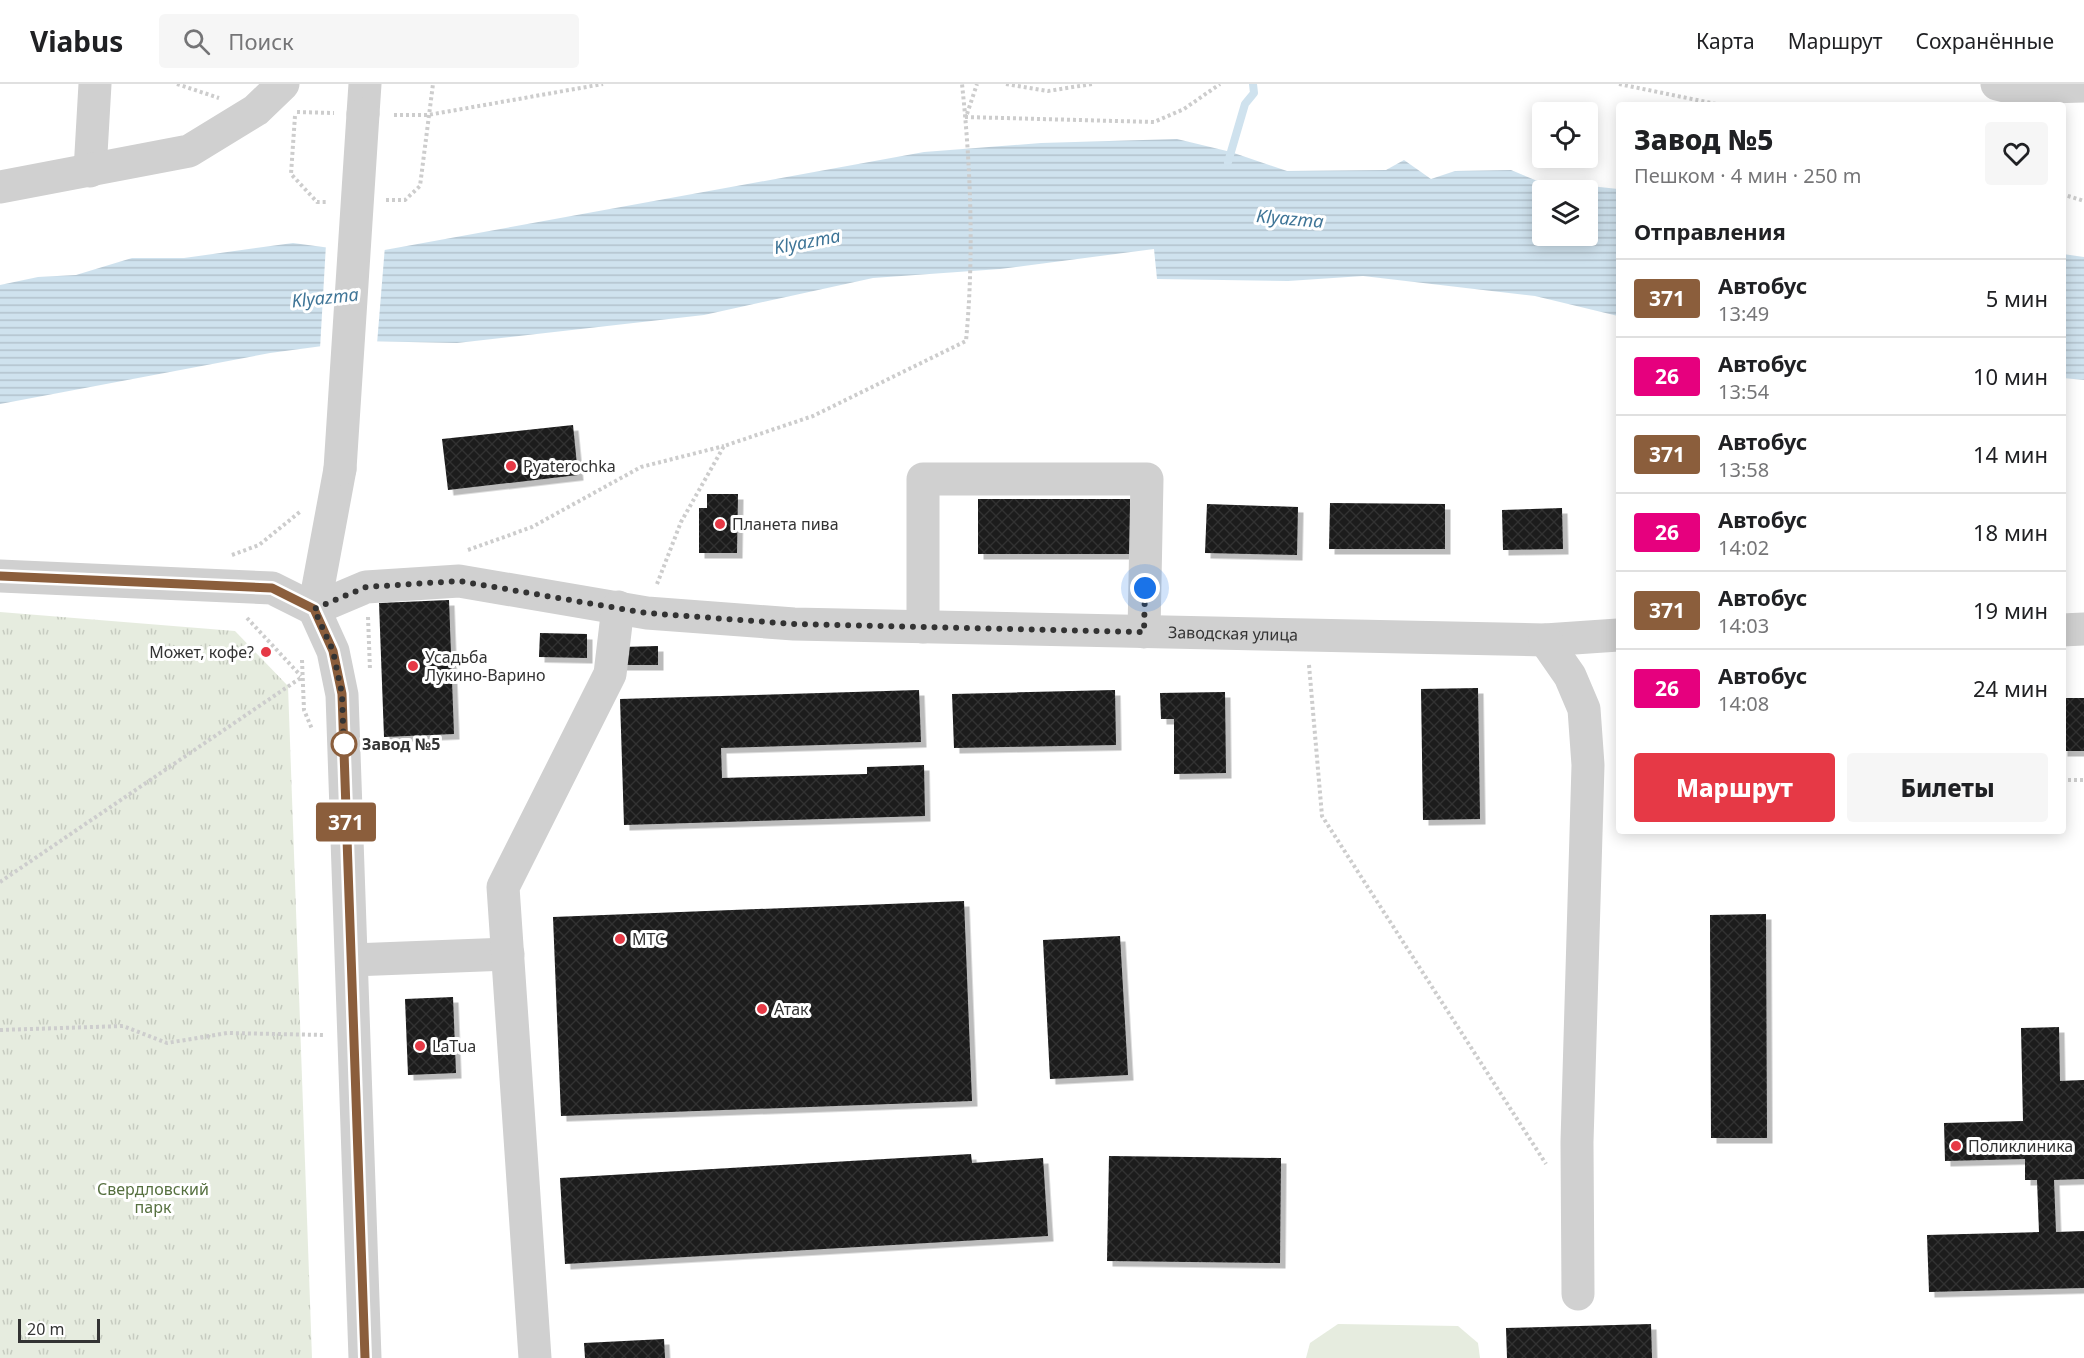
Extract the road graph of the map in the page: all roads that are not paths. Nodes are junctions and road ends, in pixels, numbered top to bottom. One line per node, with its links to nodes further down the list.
1 (95, 84): 6 (street)
2 (1997, 84): 3 (street)
3 (2084, 86)
4 (289, 98): 6 (street)
5 (365, 106): 9 (street, bridge)
6 (90, 171): 7 (street)
7 (0, 187)
8 (0, 576): 9 (street)
9 (314, 609): 10 (street, Заводская улица); 18 (street)
10 (632, 610): 11 (street, Заводская улица); 17 (street)
11 (923, 627): 14 (street, Заводская улица); 14 (street)
12 (2084, 629): 13 (street)
13 (2066, 630)
14 (1144, 632): 16 (street, Заводская улица)
15 (1616, 635): 16 (street, Заводская улица)
16 (1545, 640): 19 (street)
17 (507, 954): 18 (street); 21 (street)
18 (352, 960): 20 (street)
19 (1578, 1294)
20 (365, 1358)
21 (535, 1358)

